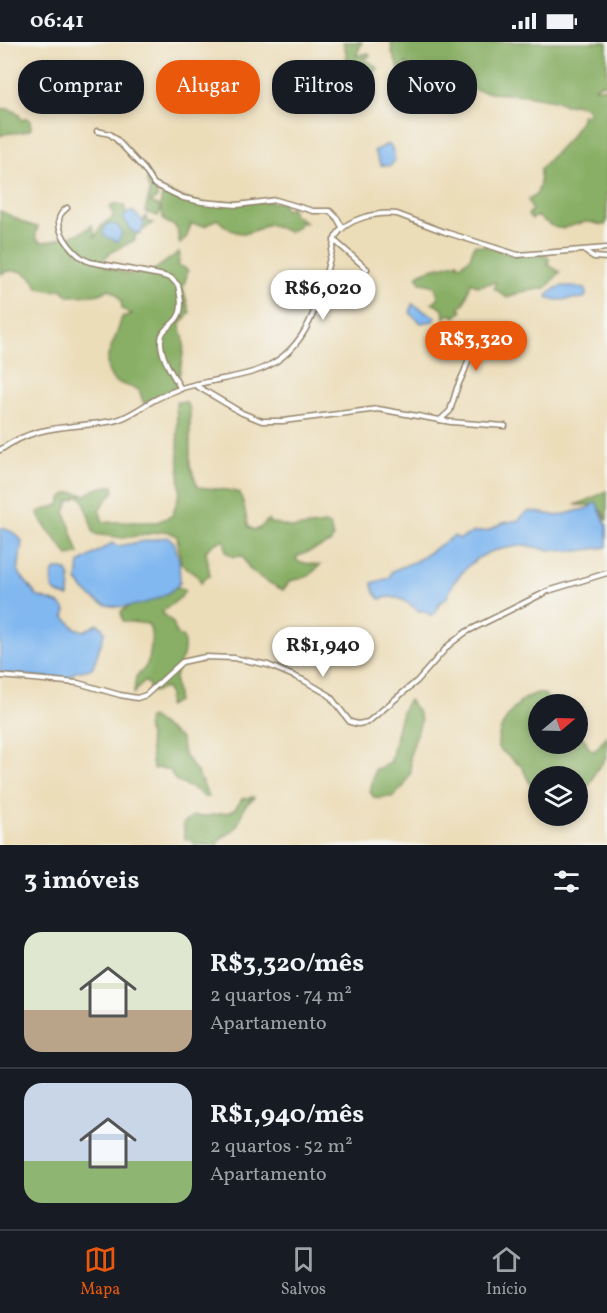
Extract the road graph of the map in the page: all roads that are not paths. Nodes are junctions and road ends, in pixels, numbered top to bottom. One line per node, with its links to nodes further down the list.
1 (97, 131): 3 (street)
2 (67, 208): 11 (street)
3 (342, 227): 4 (street); 6 (street)
4 (334, 240): 8 (street); 10 (street)
5 (607, 248): 6 (street)
6 (586, 251): 7 (street)
7 (607, 258)
8 (367, 269)
9 (448, 325): 12 (street)
10 (194, 385): 11 (street); 12 (street)
11 (181, 389): 14 (street)
12 (440, 421): 13 (street)
13 (505, 426)
14 (0, 450)
15 (607, 573): 16 (street)
16 (0, 676)

